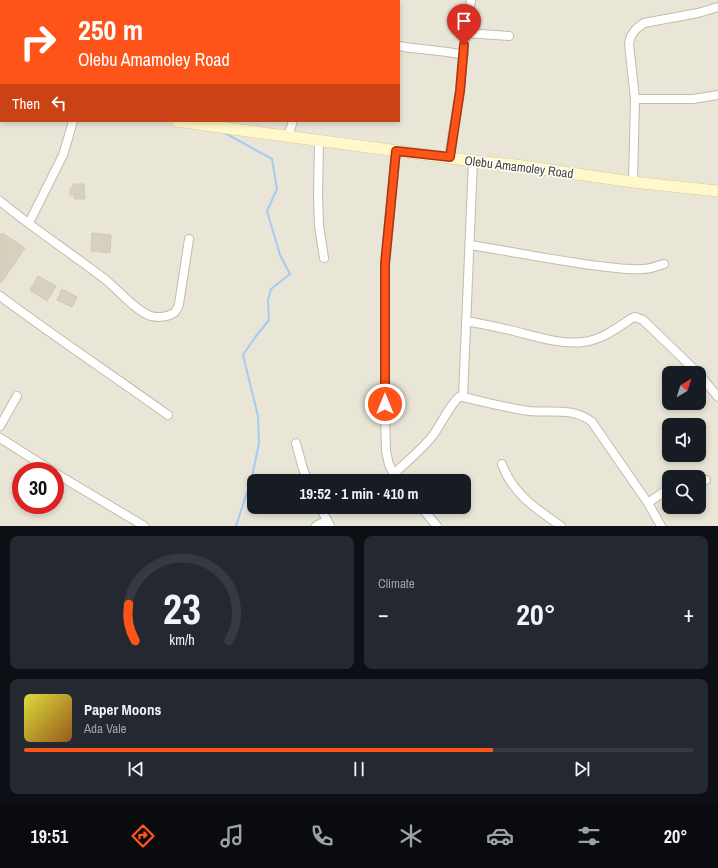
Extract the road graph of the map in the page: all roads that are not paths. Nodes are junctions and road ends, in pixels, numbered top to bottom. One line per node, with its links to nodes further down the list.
1 (471, 0): 3 (street)
2 (718, 7): 8 (street)
3 (466, 33): 4 (street); 6 (street)
4 (509, 36)
5 (400, 46): 6 (street)
6 (464, 55): 15 (street)
7 (718, 95): 8 (street)
8 (635, 99): 17 (street)
9 (73, 122): 20 (street)
10 (185, 122): 12 (street, Olebu Amamoley Road)
11 (293, 122): 12 (street)
12 (288, 136): 13 (street, Olebu Amamoley Road)
13 (319, 141): 14 (street, Olebu Amamoley Road); 23 (street)
14 (396, 151): 15 (street, Olebu Amamoley Road); 39 (street)
15 (450, 157): 16 (street, Olebu Amamoley Road)
16 (474, 161): 17 (street, Olebu Amamoley Road); 22 (street)
17 (633, 182): 18 (street, Olebu Amamoley Road)
18 (718, 191)
19 (0, 201): 20 (street)
20 (29, 223): 21 (street)
21 (189, 239)
22 (470, 245): 24 (street); 26 (street)
23 (324, 258)
24 (664, 264)
25 (0, 296): 32 (street)
26 (466, 321): 27 (street); 30 (street)
27 (690, 366)
28 (706, 383): 31 (street)
29 (17, 396): 33 (street)
30 (463, 397): 39 (street); 42 (street)
31 (718, 397)
32 (168, 415)
33 (0, 426)
34 (0, 438): 36 (street)
35 (296, 444): 38 (street)
36 (38, 462)
37 (502, 464): 49 (street)
38 (305, 474)
39 (394, 474)
40 (64, 478): 46 (street)
41 (662, 493): 42 (street)
42 (648, 503): 50 (street)
43 (324, 514): 45 (street)
44 (427, 514): 48 (street)
45 (328, 523): 47 (street)
46 (144, 526)
47 (316, 526)
48 (437, 526)
49 (561, 526)
50 (661, 526)

